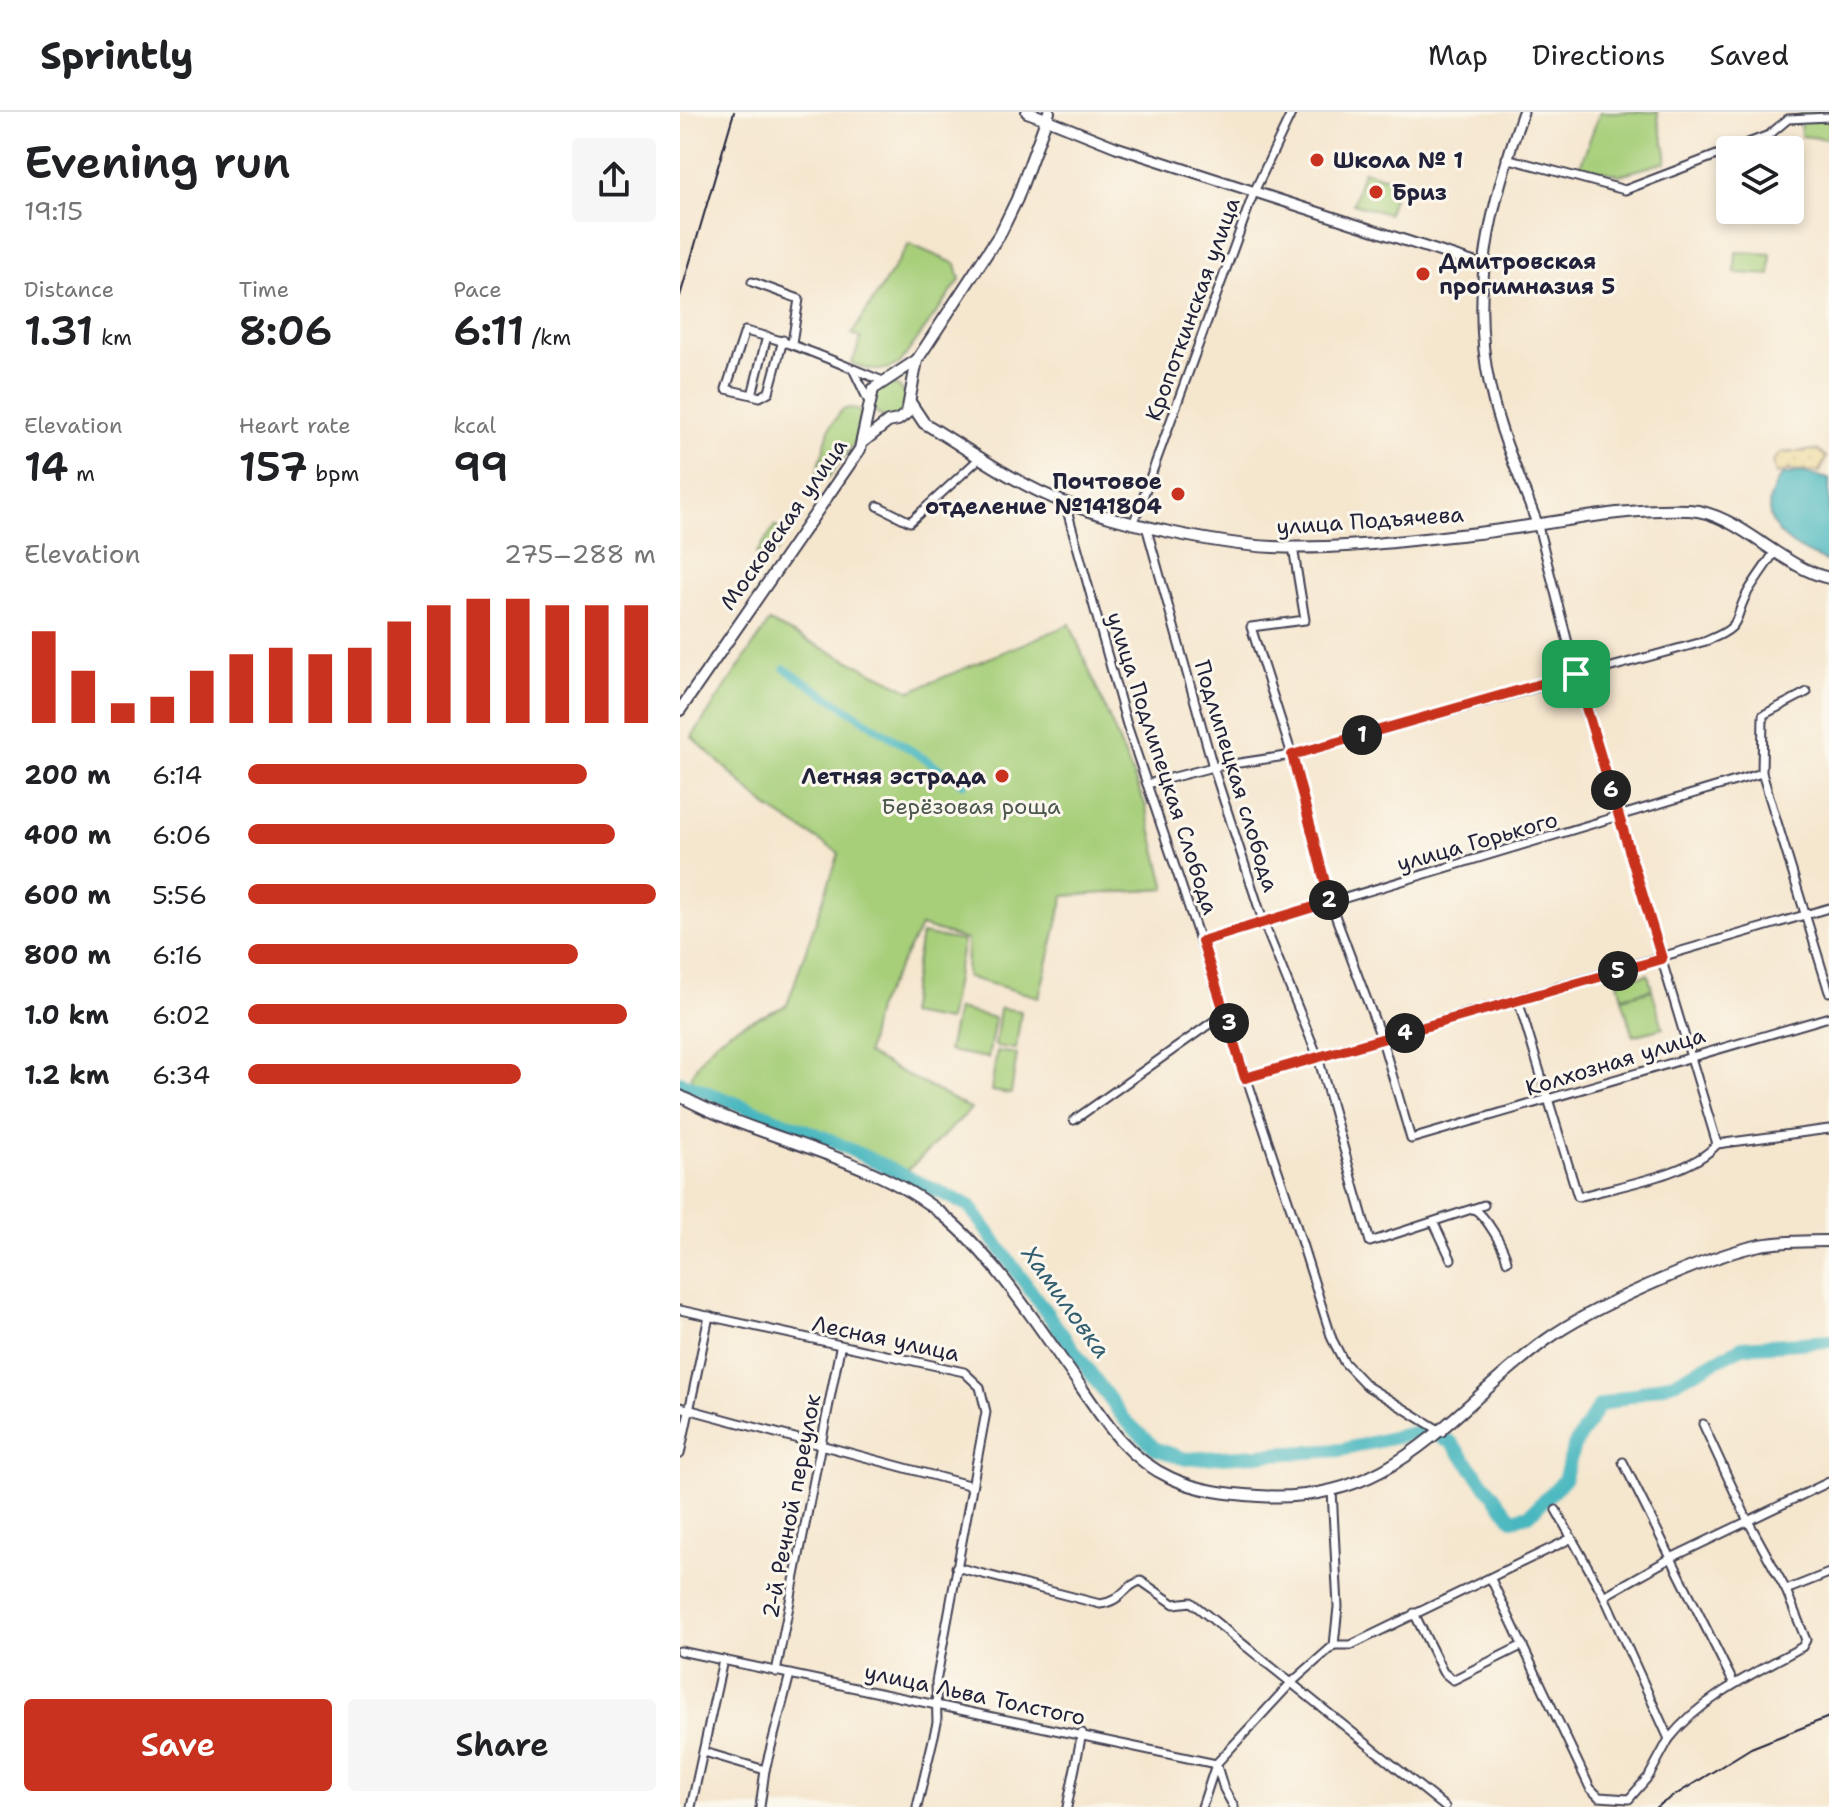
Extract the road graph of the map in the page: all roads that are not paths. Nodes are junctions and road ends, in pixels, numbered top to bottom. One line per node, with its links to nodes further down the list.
1 (1027, 112): 4 (main road)
2 (1292, 112): 7 (street, Кропоткинская улица)
3 (1523, 112): 6 (street)
4 (1047, 116): 7 (street); 12 (main road, Московская улица)
5 (1829, 117): 6 (street)
6 (1506, 158): 8 (street)
7 (1254, 192): 8 (street); 24 (street, Кропоткинская улица)
8 (1484, 266): 25 (street)
9 (752, 282): 11 (street)
10 (767, 336): 11 (street); 15 (street); 15 (street)
11 (787, 342): 13 (street); 15 (street)
12 (917, 360): 14 (main road, Московская улица); 16 (main road, Московская улица)
13 (852, 369): 14 (street); 17 (street)
14 (885, 381): 16 (main road); 17 (main road, Московская улица)
15 (752, 395)
16 (910, 398): 18 (main road, Московская улица); 19 (main road, улица Подъячева)
17 (869, 405): 18 (main road); 20 (main road, Московская улица)
18 (893, 421): 19 (main road, улица Подъячева); 20 (main road, Московская улица)
19 (922, 421): 21 (main road, улица Подъячева)
20 (864, 441): 31 (main road, Московская улица)
21 (981, 457): 22 (main road, улица Подъячева); 23 (street)
22 (1065, 503): 24 (main road, улица Подъячева); 35 (street, улица Подлипецкая Слобода)
23 (878, 506)
24 (1140, 523): 26 (main road, улица Подъячева); 33 (street, Подлипецкая слобода)
25 (1538, 526): 26 (main road, улица Подъячева); 27 (main road, улица Подъячева); 29 (street)
26 (1293, 547): 32 (street)
27 (1774, 553): 28 (main road, улица Подъячева); 29 (street)
28 (1829, 578)
29 (1576, 674): 32 (street); 36 (street)
30 (1807, 692): 34 (street)
31 (680, 710)
32 (1292, 755): 33 (street); 37 (street)
33 (1213, 767): 35 (street); 40 (street, Подлипецкая слобода)
34 (1762, 773): 36 (street, улица Горького); 39 (street)
35 (1147, 784): 41 (street, улица Подлипецкая Слобода)
36 (1620, 818): 37 (street, улица Горького); 42 (street)
37 (1330, 902): 40 (street, улица Горького); 47 (street)
38 (1829, 908): 39 (street)
39 (1806, 914): 42 (street); 43 (street)
40 (1264, 924): 41 (street, улица Горького); 49 (street, Подлипецкая слобода)
41 (1202, 941): 45 (street, улица Подлипецкая Слобода)
42 (1662, 959): 44 (street); 48 (street)
43 (1829, 992)
44 (1518, 1000): 47 (street); 52 (street)
45 (1225, 1013): 50 (street, улица Подлипецкая Слобода); 53 (street)
46 (1829, 1017): 48 (street, Колхозная улица)
47 (1382, 1040): 49 (street); 52 (street, Колхозная улица)
48 (1690, 1056): 52 (street, Колхозная улица); 55 (street)
49 (1318, 1057): 50 (street); 58 (street, Подлипецкая слобода)
50 (1245, 1078): 68 (street, улица Подлипецкая Слобода)
51 (680, 1096): 74 (main road)
52 (1548, 1100): 55 (street)
53 (1074, 1120)
54 (1829, 1129): 55 (street)
55 (1717, 1144)
56 (1484, 1205): 57 (street, Подлипецкая слобода)
57 (1474, 1209): 58 (street, Подлипецкая слобода); 61 (street)
58 (1434, 1223): 60 (street)
59 (1829, 1241): 68 (main road)
60 (1451, 1259)
61 (1507, 1261)
62 (680, 1310): 63 (street, Лесная улица)
63 (709, 1316): 64 (street, Лесная улица); 66 (street)
64 (840, 1348): 69 (street, 2-й Речной переулок); 73 (street, Лесная улица)
65 (680, 1407): 66 (street)
66 (692, 1410): 69 (street); 70 (street)
67 (1703, 1424): 76 (street)
68 (1442, 1432): 74 (main road)
69 (821, 1444): 73 (street); 89 (street, 2-й Речной переулок)
70 (680, 1454)
71 (1623, 1462): 78 (street)
72 (1829, 1482): 76 (street)
73 (972, 1486): 79 (street, Лесная улица)
74 (1332, 1490): 85 (street)
75 (1556, 1510): 77 (street)
76 (1747, 1519): 78 (street); 82 (street)
77 (1570, 1539): 81 (street); 83 (street)
78 (1671, 1558): 83 (street); 92 (street)
79 (956, 1567): 91 (street); 93 (street, Лесная улица)
80 (1829, 1573): 82 (street)
81 (1491, 1579): 84 (street); 86 (street)
82 (1786, 1590): 92 (street)
83 (1604, 1596): 95 (street)
84 (1414, 1613): 85 (street); 86 (street)
85 (1334, 1645): 91 (street)
86 (1523, 1645): 95 (street)
87 (680, 1651): 88 (street, улица Льва Толстого)
88 (723, 1660): 89 (street, улица Льва Толстого); 96 (street)
89 (776, 1672): 90 (street, улица Льва Толстого)
90 (790, 1674): 93 (street, улица Льва Толстого); 98 (street)
91 (1291, 1683): 97 (street); 105 (street)
92 (1734, 1684): 95 (street)
93 (937, 1703): 94 (street, улица Льва Толстого); 101 (street, Лесная улица)
94 (1082, 1733): 97 (street, улица Льва Толстого); 102 (street)
95 (1669, 1739)
96 (704, 1752): 98 (street); 99 (street)
97 (1216, 1764): 103 (street); 104 (street)
98 (765, 1770): 100 (street)
99 (691, 1807)
100 (760, 1807)
101 (917, 1807)
102 (1067, 1807)
103 (1202, 1807)
104 (1234, 1807)
105 (1445, 1807)

